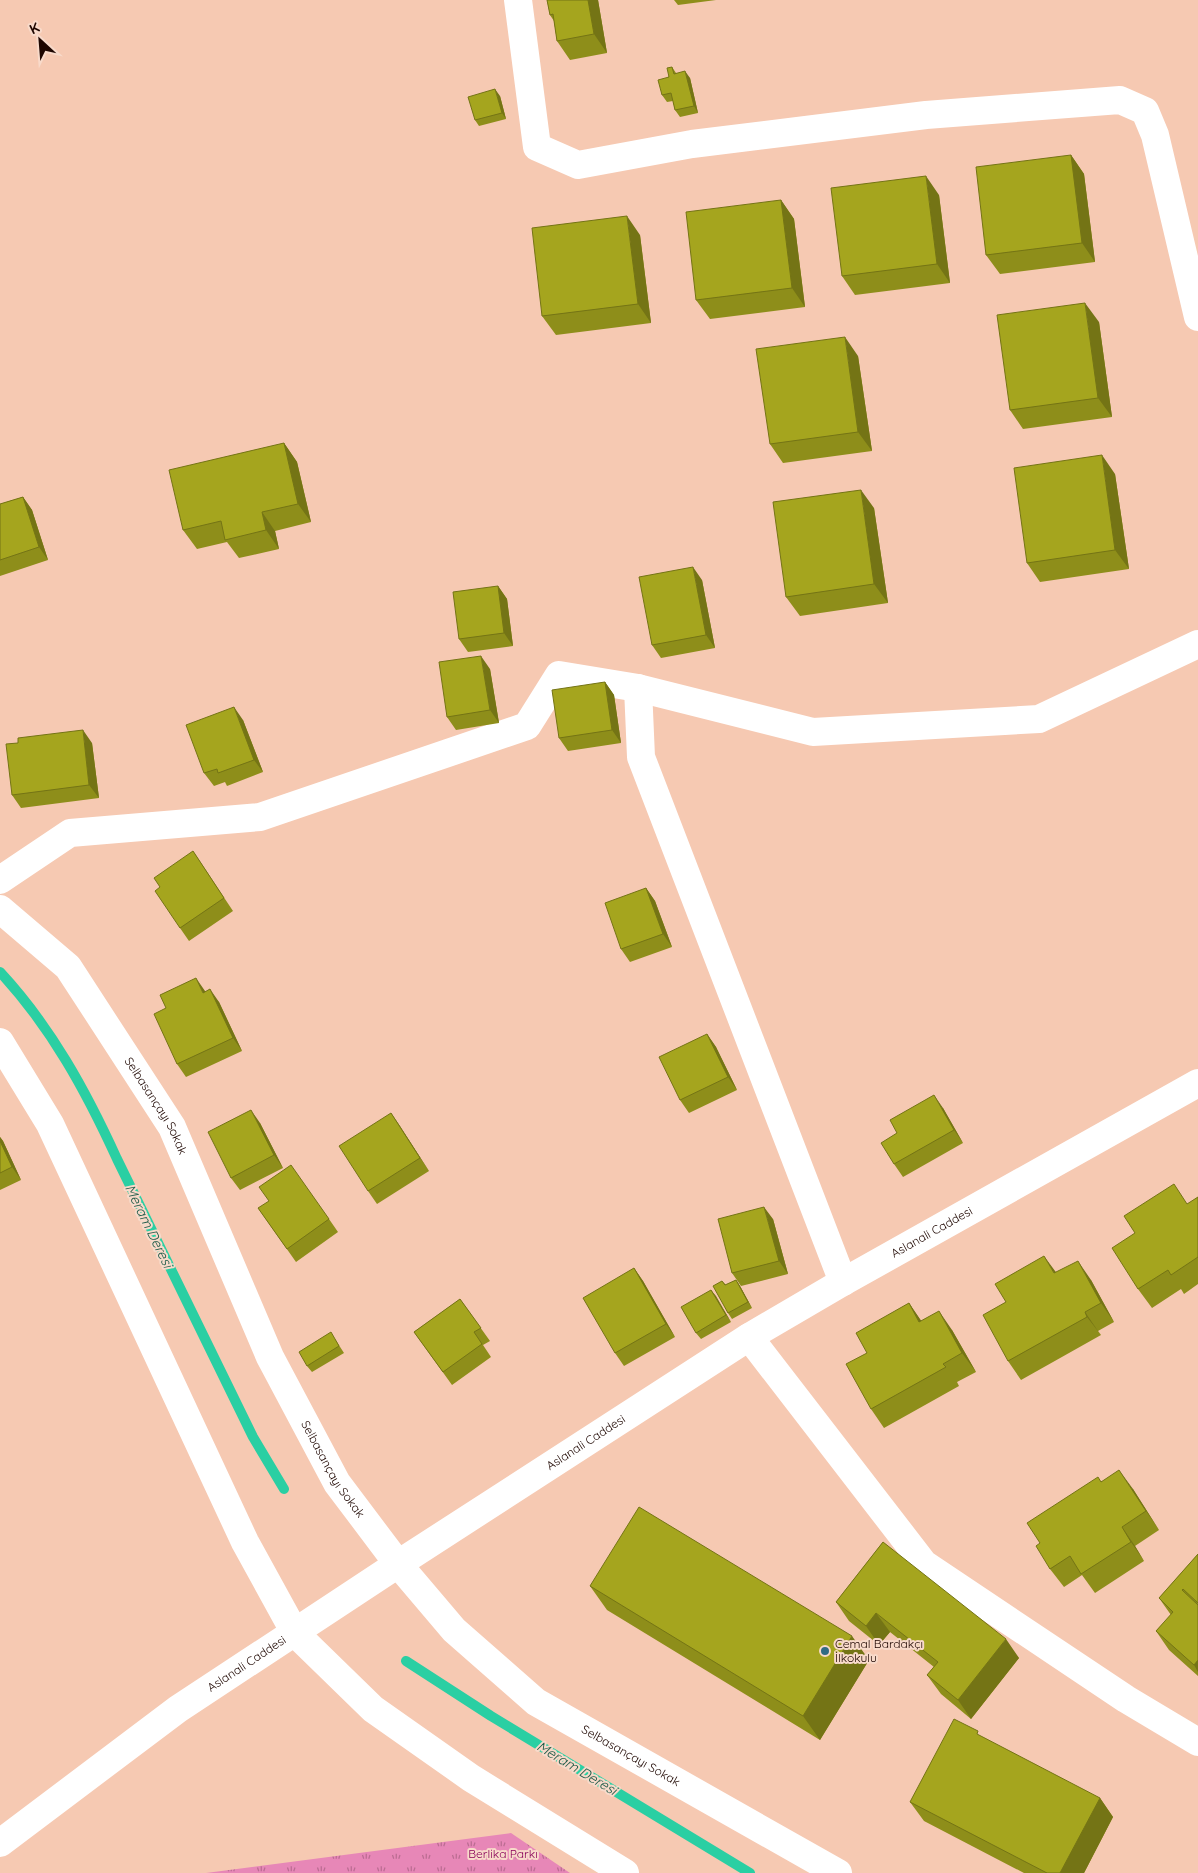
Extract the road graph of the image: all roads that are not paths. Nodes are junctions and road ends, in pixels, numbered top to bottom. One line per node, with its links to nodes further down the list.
1 (518, 0): 2 (street)
2 (1198, 317)
3 (1198, 644): 4 (street)
4 (638, 688): 5 (street); 9 (street)
5 (0, 880)
6 (0, 909): 11 (street, Selbasançayı Sokak)
7 (0, 1042): 12 (street)
8 (1198, 1082): 9 (street, Aslanali Caddesi)
9 (843, 1282): 10 (street, Aslanali Caddesi)
10 (749, 1337): 11 (street, Aslanali Caddesi); 13 (street)
11 (398, 1564): 12 (street, Aslanali Caddesi); 16 (street, Selbasançayı Sokak)
12 (295, 1633): 14 (street, Aslanali Caddesi); 15 (street)
13 (1198, 1742)
14 (0, 1843)
15 (625, 1873)
16 (838, 1873)

